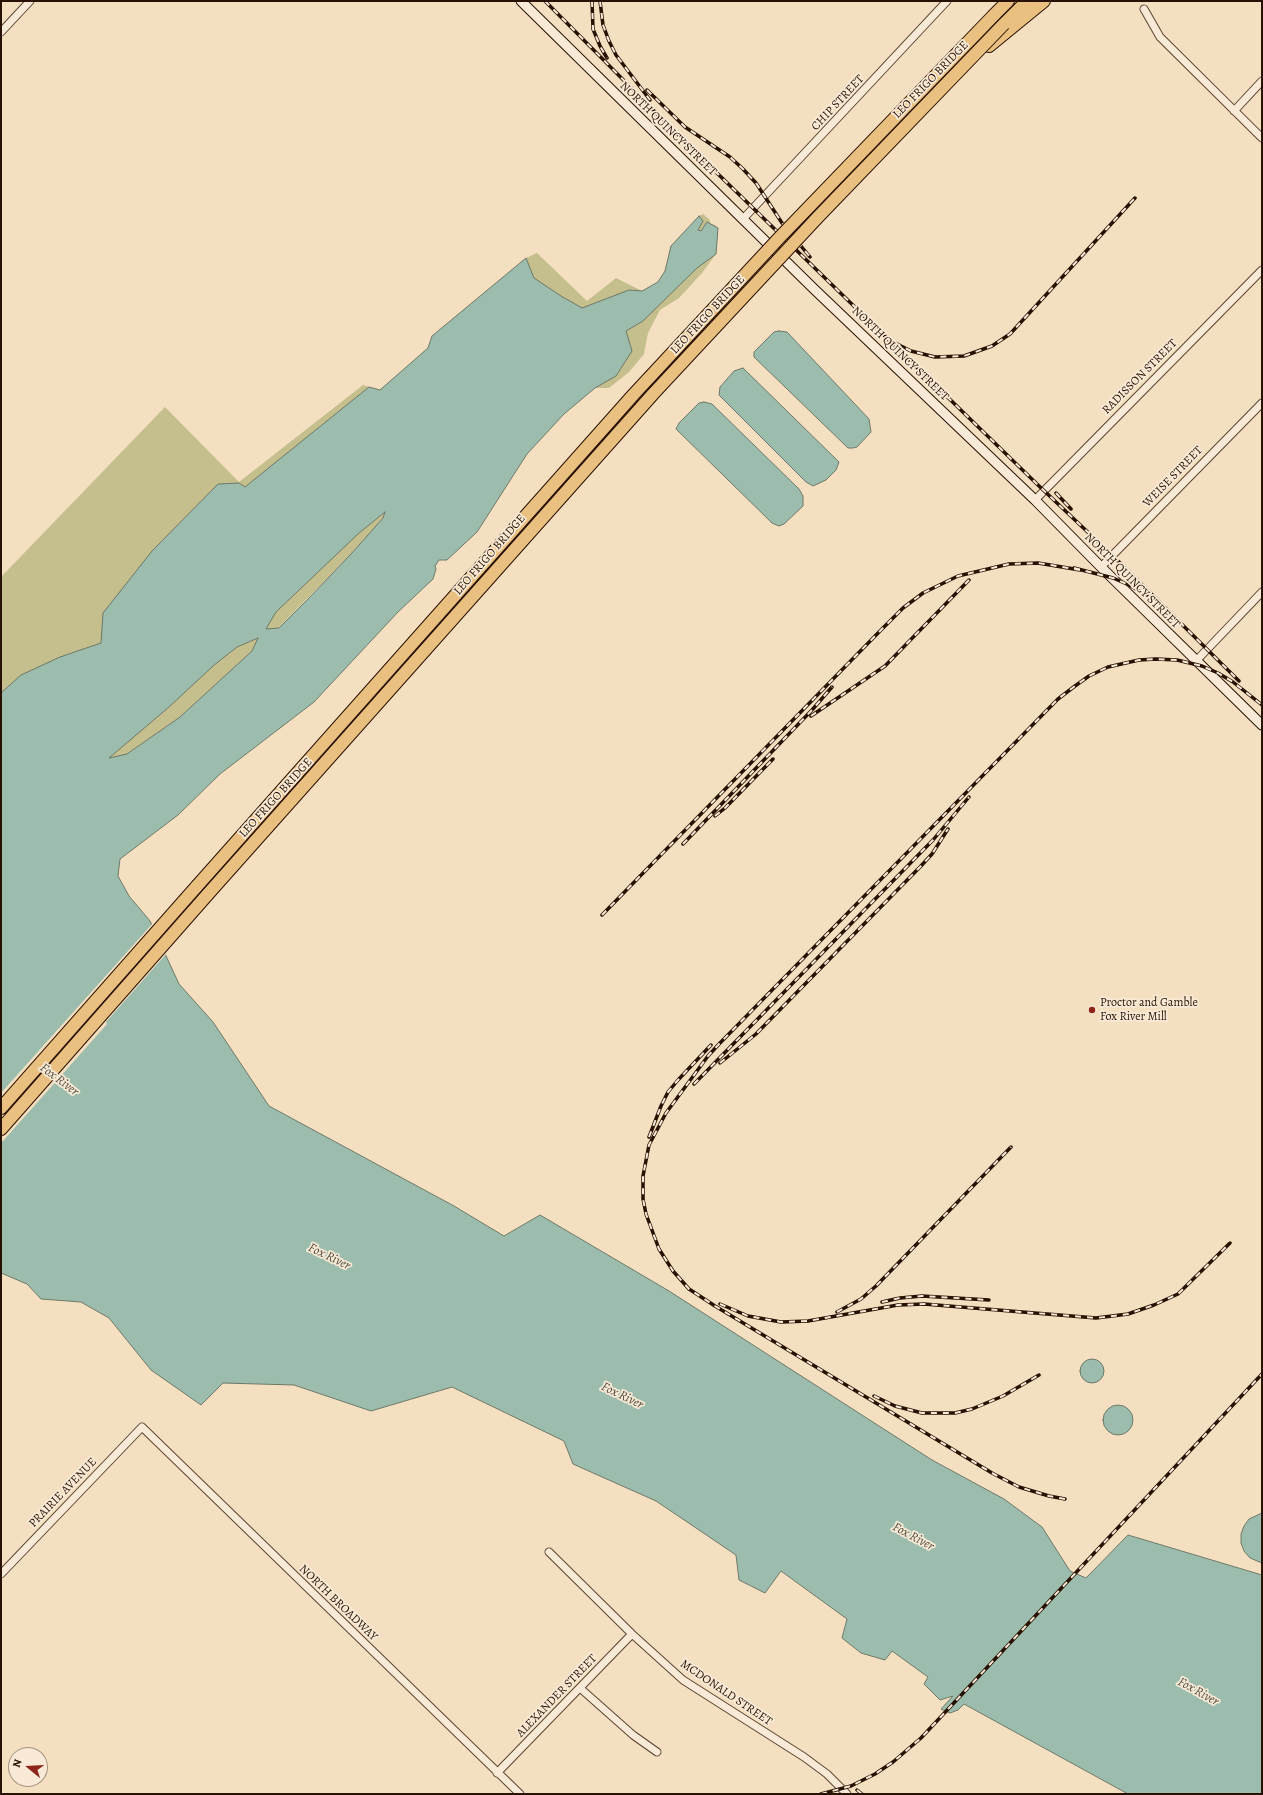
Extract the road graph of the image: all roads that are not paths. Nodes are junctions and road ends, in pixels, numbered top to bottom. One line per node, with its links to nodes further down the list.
1 (30, 1): 9 (street)
2 (521, 1): 13 (street, NORTH QUINCY STREET)
3 (947, 1): 13 (street, CHIP STREET)
4 (1008, 1): 21 (highway, LEO FRIGO BRIDGE, bridge)
5 (1027, 1): 8 (highway)
6 (1044, 1): 8 (highway)
7 (1144, 9): 11 (street)
8 (1007, 27): 22 (highway, bridge)
9 (1, 32)
10 (1262, 81): 11 (street)
11 (1234, 111): 12 (street)
12 (1262, 138)
13 (743, 219): 16 (street, NORTH QUINCY STREET)
14 (1262, 270): 16 (street, RADISSON STREET)
15 (1262, 403): 17 (street, WEISE STREET)
16 (1035, 500): 17 (street, NORTH QUINCY STREET)
17 (1101, 567): 19 (street, NORTH QUINCY STREET)
18 (1262, 592): 19 (street)
19 (1196, 661): 20 (street, NORTH QUINCY STREET)
20 (1262, 725)
21 (1, 1108)
22 (1, 1129)
23 (142, 1427): 25 (street, PRAIRIE AVENUE); 29 (street, NORTH BROADWAY)
24 (549, 1552): 26 (street, MCDONALD STREET)
25 (1, 1574)
26 (632, 1634): 27 (street, ALEXANDER STREET); 31 (street, MCDONALD STREET)
27 (580, 1688): 28 (street); 29 (street, ALEXANDER STREET)
28 (657, 1752)
29 (497, 1773): 30 (street, NORTH BROADWAY)
30 (520, 1794)
31 (847, 1794)

